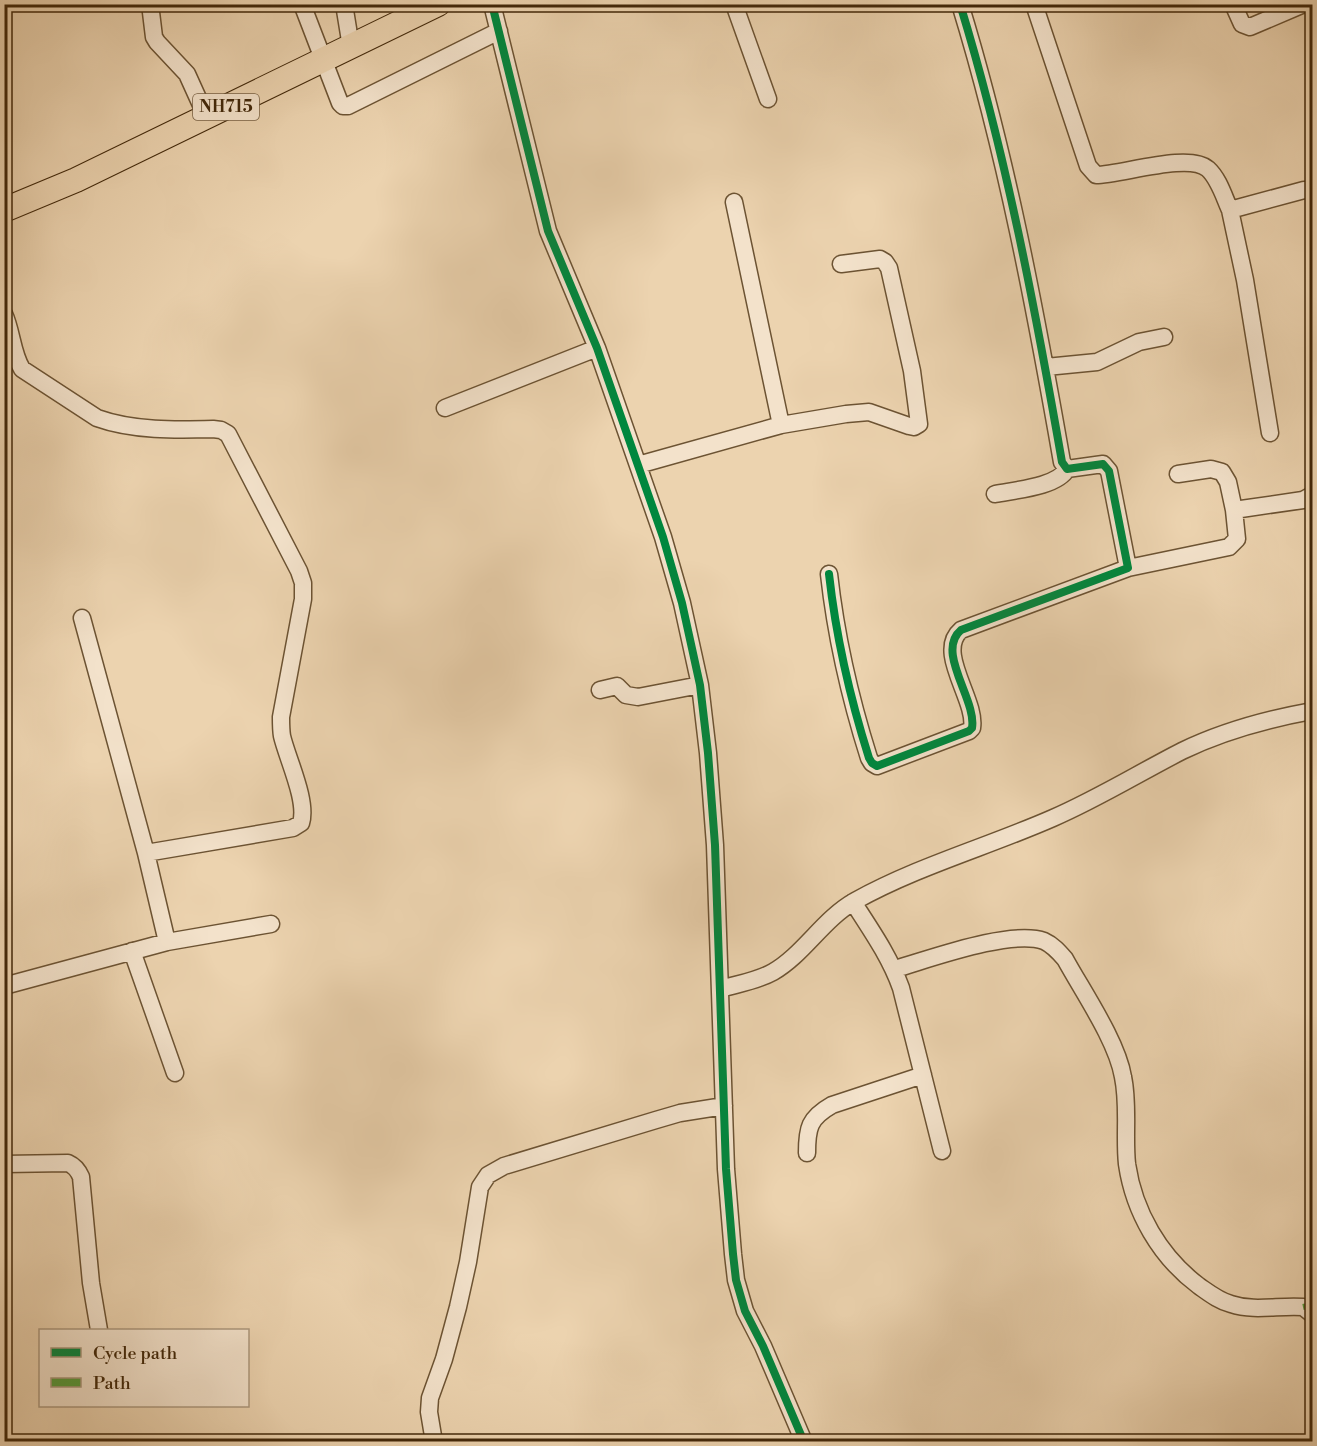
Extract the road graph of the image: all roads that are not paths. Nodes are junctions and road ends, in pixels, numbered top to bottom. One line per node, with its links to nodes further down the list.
1 (150, 4): 15 (street)
2 (302, 4): 13 (street)
3 (344, 4): 12 (street)
4 (438, 4): 12 (highway, NH715)
5 (492, 4): 11 (street)
6 (735, 4): 14 (street)
7 (960, 4): 24 (street)
8 (1034, 4): 19 (street)
9 (1233, 4): 10 (street)
10 (1304, 4)
11 (499, 31): 13 (street); 23 (street)
12 (351, 47): 13 (highway, NH715)
13 (323, 61): 15 (highway, NH715)
14 (768, 99)
15 (206, 116): 18 (highway, NH715)
16 (1312, 191): 19 (street)
17 (734, 202): 26 (street)
18 (7, 210)
19 (1230, 210): 27 (street)
20 (841, 264): 26 (street)
21 (4, 314): 40 (street)
22 (1164, 337): 24 (street)
23 (597, 348): 25 (street); 28 (street)
24 (1046, 367): 29 (street)
25 (445, 408)
26 (781, 425): 28 (street)
27 (1270, 434)
28 (638, 465): 37 (street)
29 (1067, 469): 31 (street); 34 (street)
30 (1178, 474): 33 (street)
31 (995, 494)
32 (1312, 495): 33 (street)
33 (1234, 510): 34 (street)
34 (1128, 568): 35 (street)
35 (829, 574)
36 (82, 618): 40 (street)
37 (700, 685): 38 (street); 47 (street)
38 (600, 690)
39 (1312, 711): 41 (street)
40 (146, 853): 43 (street)
41 (853, 902): 45 (street); 47 (street)
42 (272, 924): 43 (street)
43 (166, 942): 44 (street)
44 (132, 951): 46 (street); 48 (street)
45 (895, 969): 49 (street); 54 (street)
46 (4, 986)
47 (720, 989): 50 (street)
48 (175, 1073)
49 (923, 1075): 51 (street); 52 (street)
50 (724, 1106): 56 (street); 57 (street)
51 (942, 1151)
52 (807, 1153)
53 (4, 1164): 55 (street)
54 (1312, 1314)
55 (99, 1329)
56 (434, 1442)
57 (804, 1442)

